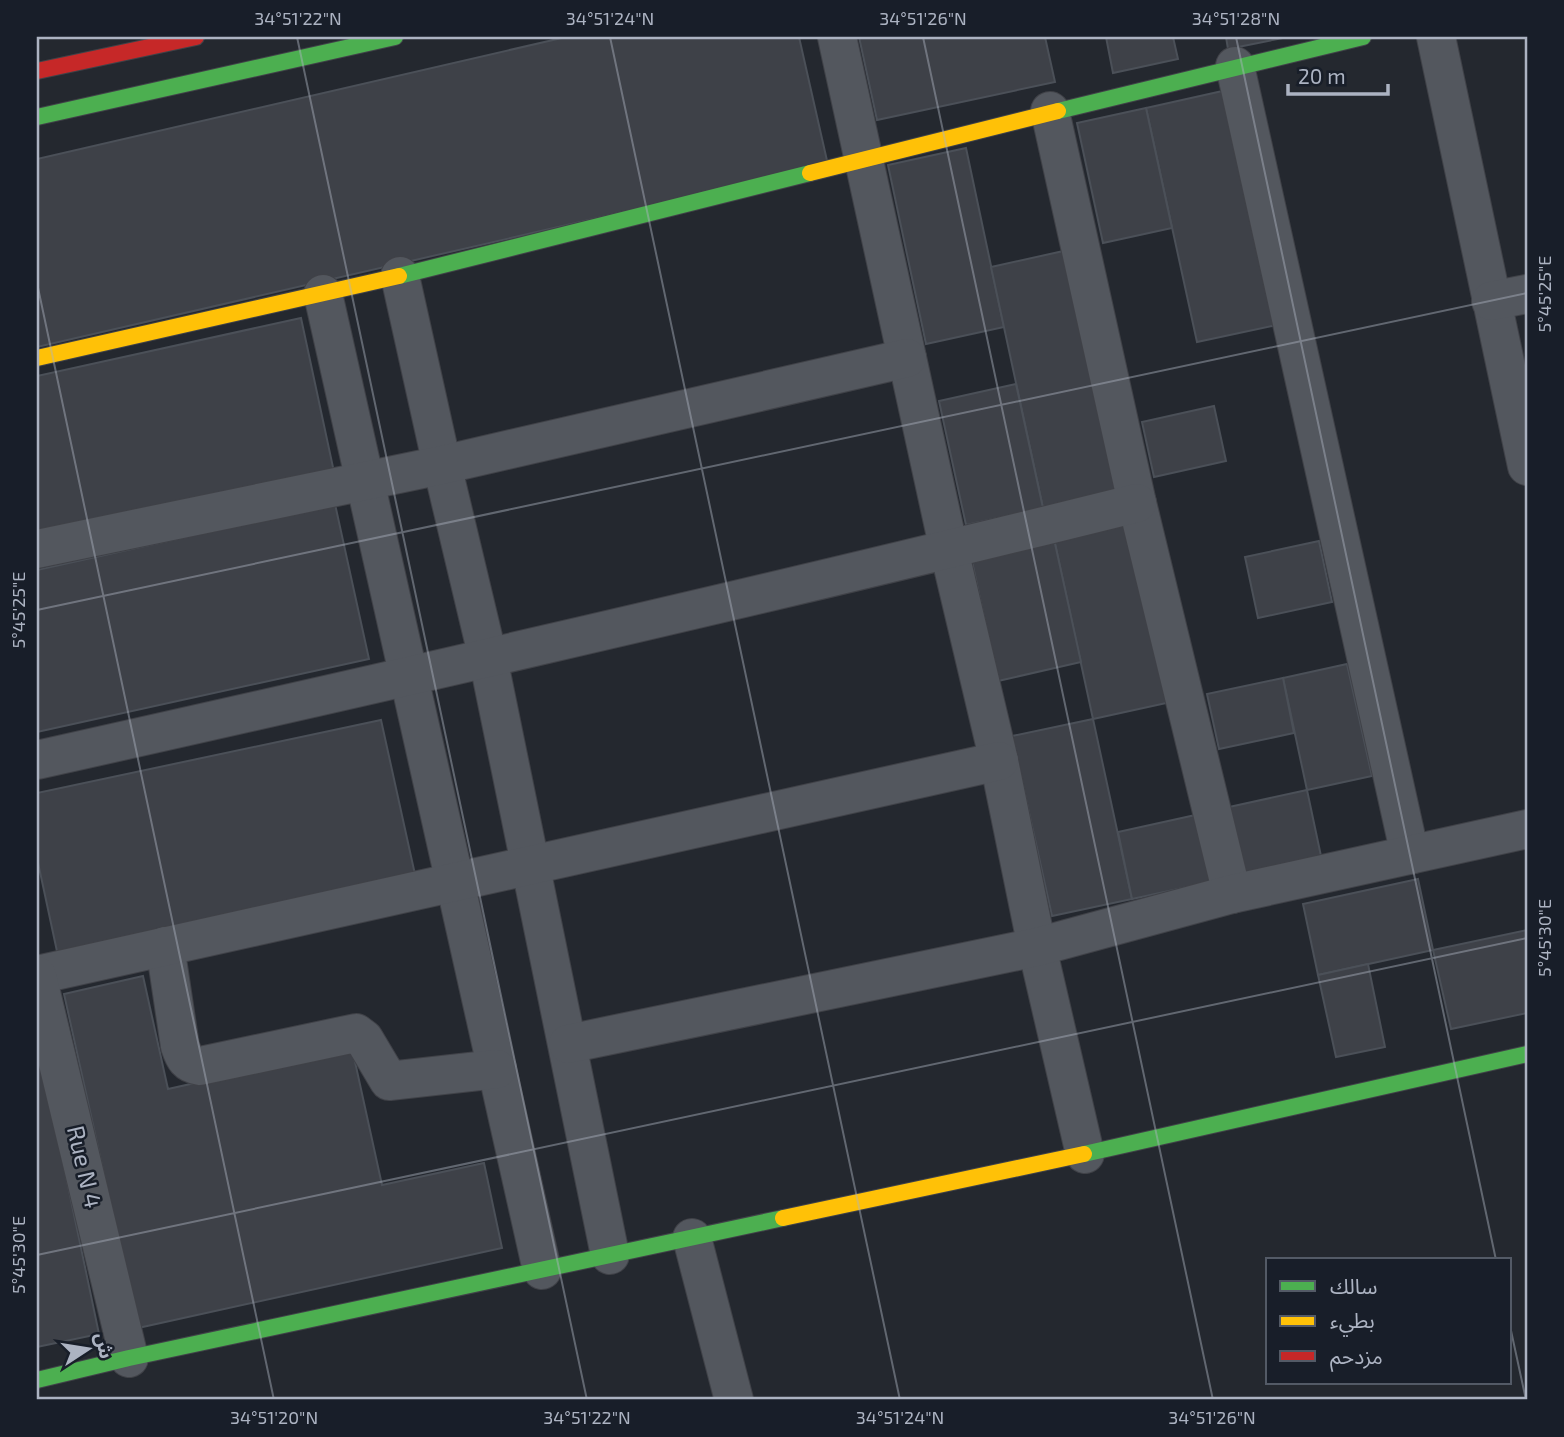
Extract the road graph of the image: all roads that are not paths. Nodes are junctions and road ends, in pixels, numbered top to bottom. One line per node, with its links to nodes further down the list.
1 (197, 37): 7 (street)
2 (395, 37): 9 (street)
3 (837, 37): 10 (street)
4 (1363, 37): 6 (street)
5 (1436, 37): 13 (street)
6 (1236, 66): 8 (street); 27 (street)
7 (37, 72)
8 (1049, 111): 10 (street); 19 (street)
9 (37, 117)
10 (864, 161): 11 (street); 14 (street)
11 (400, 276): 12 (street); 16 (street)
12 (323, 294): 15 (street); 18 (street)
13 (1509, 298): 17 (street)
14 (907, 358): 16 (street); 21 (street)
15 (37, 359)
16 (442, 465): 18 (street); 22 (street)
17 (1527, 466)
18 (364, 482): 20 (street); 23 (street)
19 (1137, 503): 21 (street); 30 (street)
20 (37, 550)
21 (948, 550): 22 (street); 25 (street)
22 (488, 658): 23 (street); 28 (street)
23 (409, 677): 24 (street); 29 (street)
24 (37, 760)
25 (999, 761): 28 (street); 32 (street)
26 (1527, 829): 27 (street)
27 (1410, 855): 30 (street)
28 (531, 867): 29 (street); 35 (street)
29 (455, 884): 31 (street); 37 (street)
30 (1232, 894): 32 (street)
31 (165, 946): 33 (street); 37 (street)
32 (1037, 947): 35 (street); 38 (street)
33 (37, 975): 34 (street, Rue N 4)
34 (42, 1016): 42 (street, Rue N 4)
35 (568, 1044): 40 (street)
36 (1527, 1054): 38 (street)
37 (497, 1069): 41 (street)
38 (1085, 1154): 39 (street)
39 (692, 1238): 40 (street); 44 (street)
40 (610, 1255): 41 (street)
41 (542, 1270): 42 (street)
42 (129, 1358): 43 (street)
43 (37, 1380)
44 (734, 1400)

